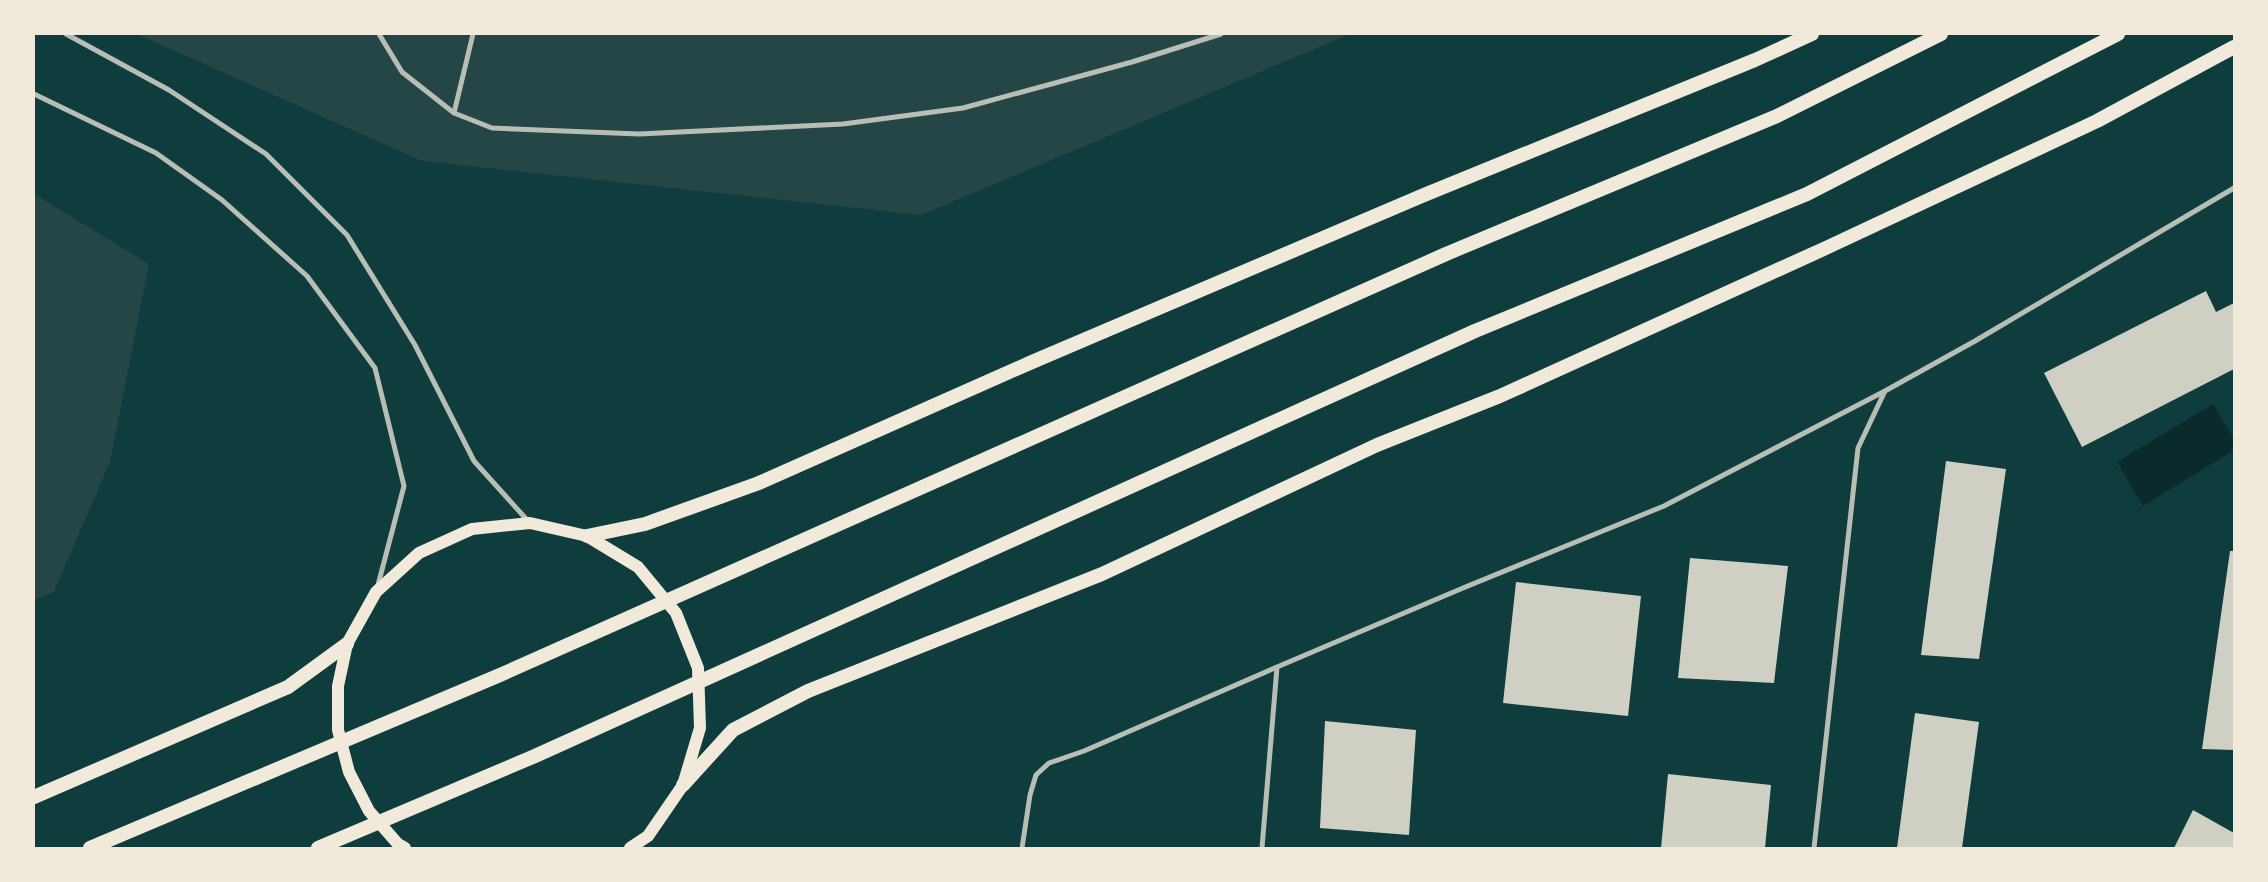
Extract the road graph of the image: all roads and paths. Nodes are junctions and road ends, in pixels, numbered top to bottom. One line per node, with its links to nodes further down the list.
1 (66, 34): 13 (street)
2 (379, 34): 10 (street)
3 (474, 34): 10 (street)
4 (1221, 34): 10 (street)
5 (1812, 34): 14 (highway)
6 (1941, 34): 22 (highway)
7 (2118, 34): 23 (highway)
8 (2234, 47): 18 (highway)
9 (34, 94): 15 (street)
10 (454, 113)
11 (2234, 188): 12 (street)
12 (1886, 391): 17 (street); 27 (street)
13 (530, 523): 14 (main road); 15 (main road)
14 (587, 536): 18 (main road)
15 (376, 592): 16 (main road)
16 (347, 644): 19 (highway); 21 (main road)
17 (1277, 667): 25 (street); 26 (street)
18 (683, 785): 20 (main road)
19 (34, 797)
20 (647, 842): 24 (main road)
21 (401, 846)
22 (90, 848)
23 (318, 848)
24 (630, 848)
25 (1022, 848)
26 (1262, 848)
27 (1814, 848)

